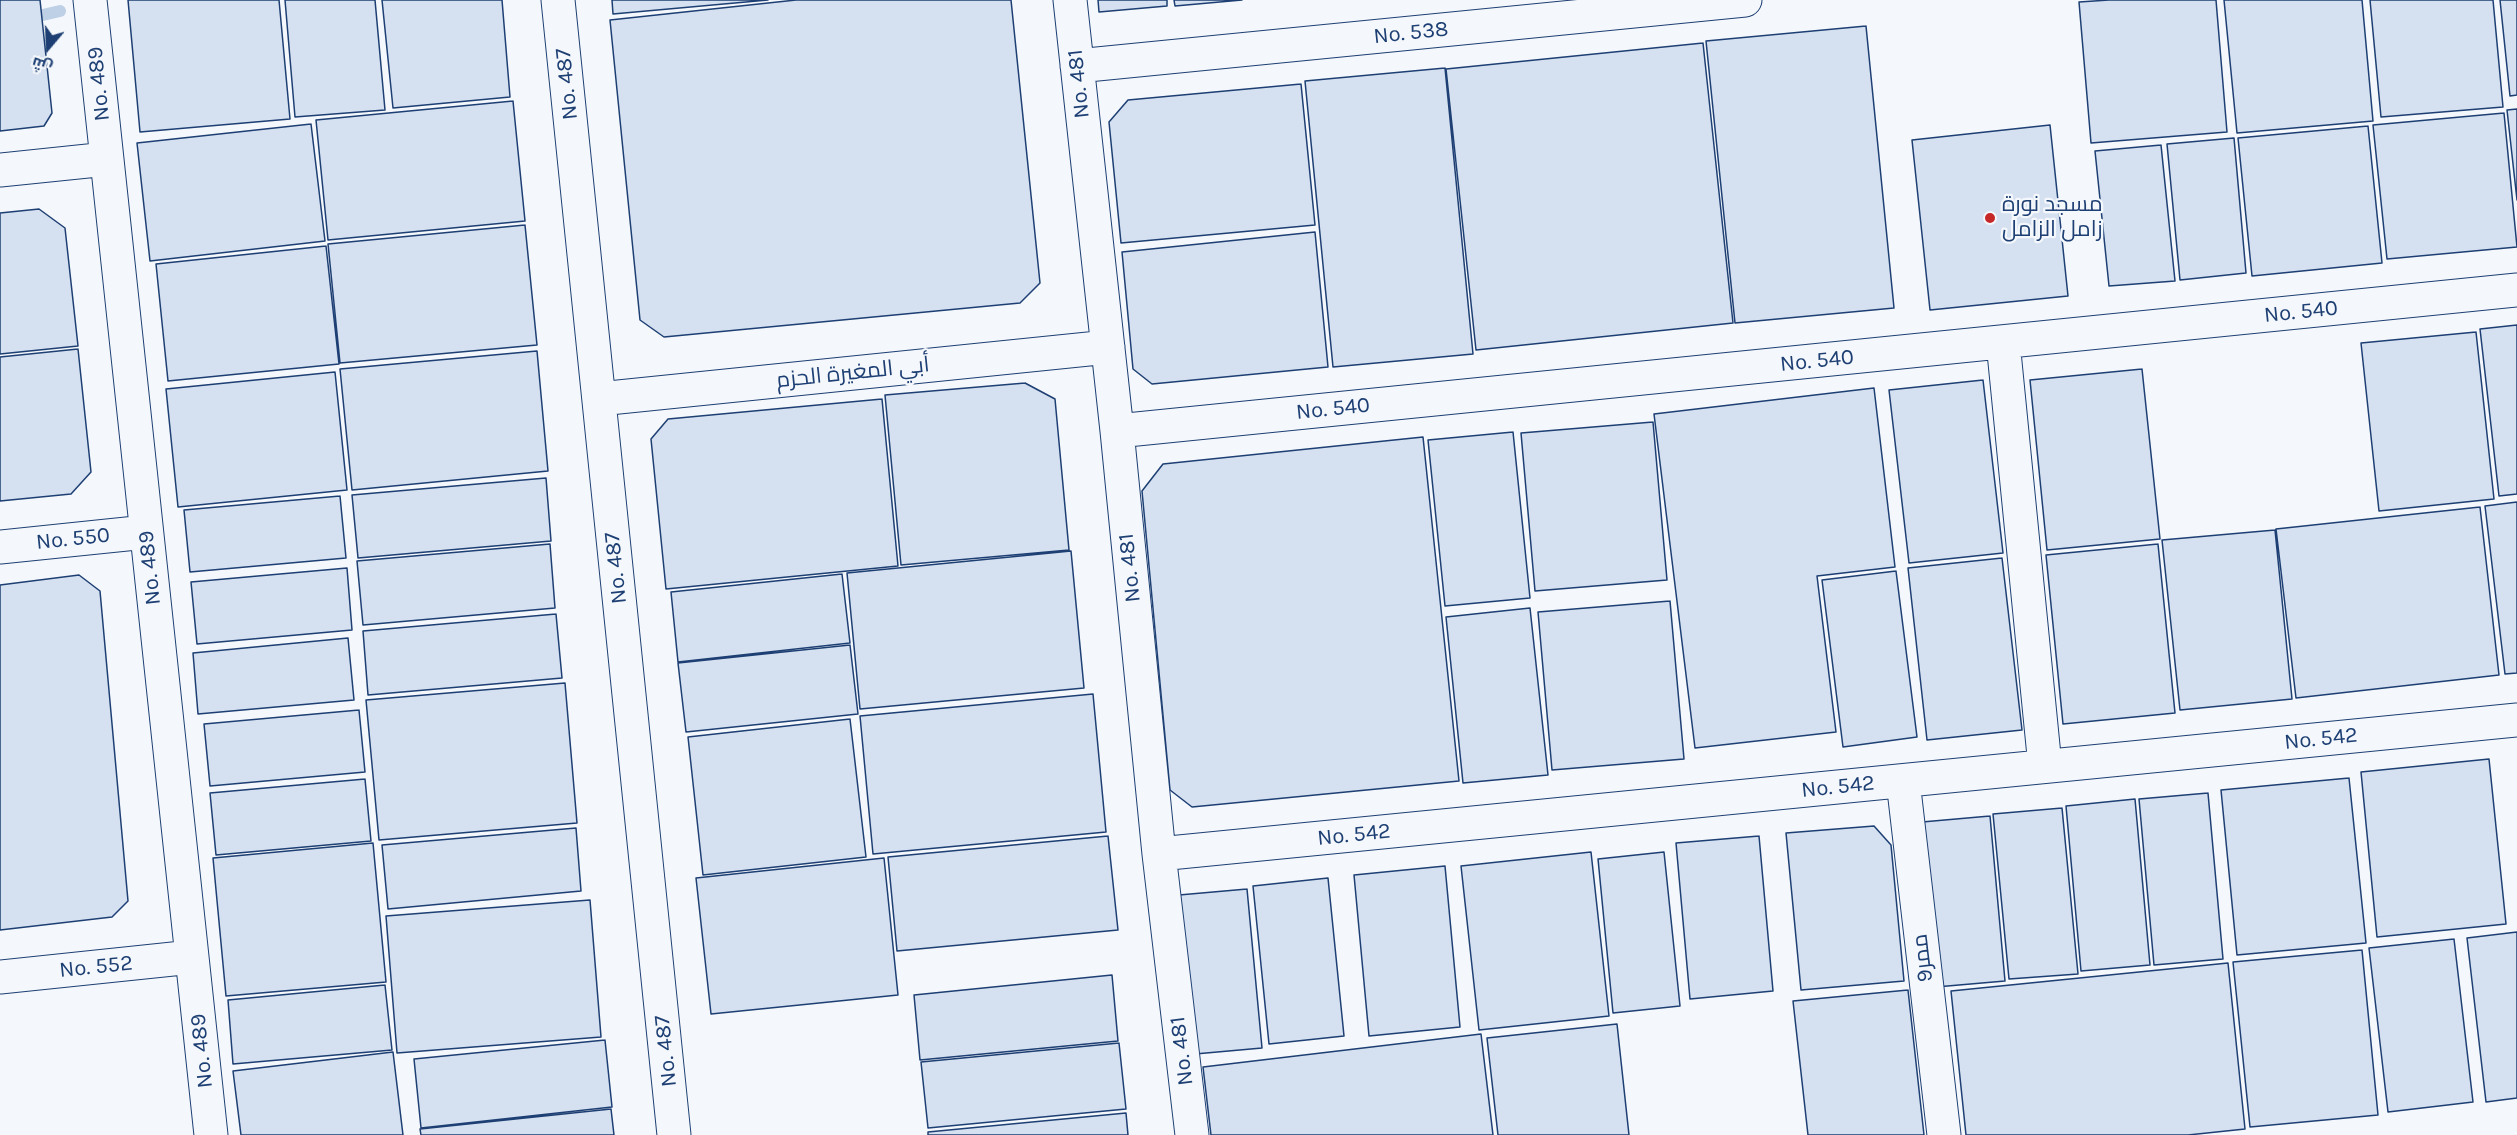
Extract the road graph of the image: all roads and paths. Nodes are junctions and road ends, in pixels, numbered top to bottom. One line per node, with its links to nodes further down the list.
1 (90, 0): 6 (street, No. 489)
2 (558, 0): 11 (street, No. 487)
3 (1070, 0): 5 (street, No. 481)
4 (1745, 0): 5 (street, No. 538)
5 (1077, 66): 10 (street, No. 481)
6 (107, 159): 7 (street); 13 (street, No. 489)
7 (0, 170)
8 (2517, 290): 9 (street, No. 540)
9 (2003, 342): 12 (street, No. 540); 16 (street)
10 (1108, 347): 11 (street, أبي المغيرة الحزم); 12 (street, No. 481)
11 (599, 399): 22 (street, No. 487)
12 (1117, 431): 18 (street, No. 481)
13 (146, 532): 14 (street, No. 550); 19 (street, No. 489)
14 (0, 546)
15 (2517, 720): 16 (street, No. 542)
16 (2045, 766): 17 (street, No. 542)
17 (1903, 780): 18 (street, No. 542); 24 (street, ممر9)
18 (1159, 854): 23 (street, No. 481)
19 (192, 957): 20 (street, No. 552); 21 (street, No. 489)
20 (0, 977)
21 (211, 1135)
22 (674, 1135)
23 (1191, 1135)
24 (1944, 1135)

